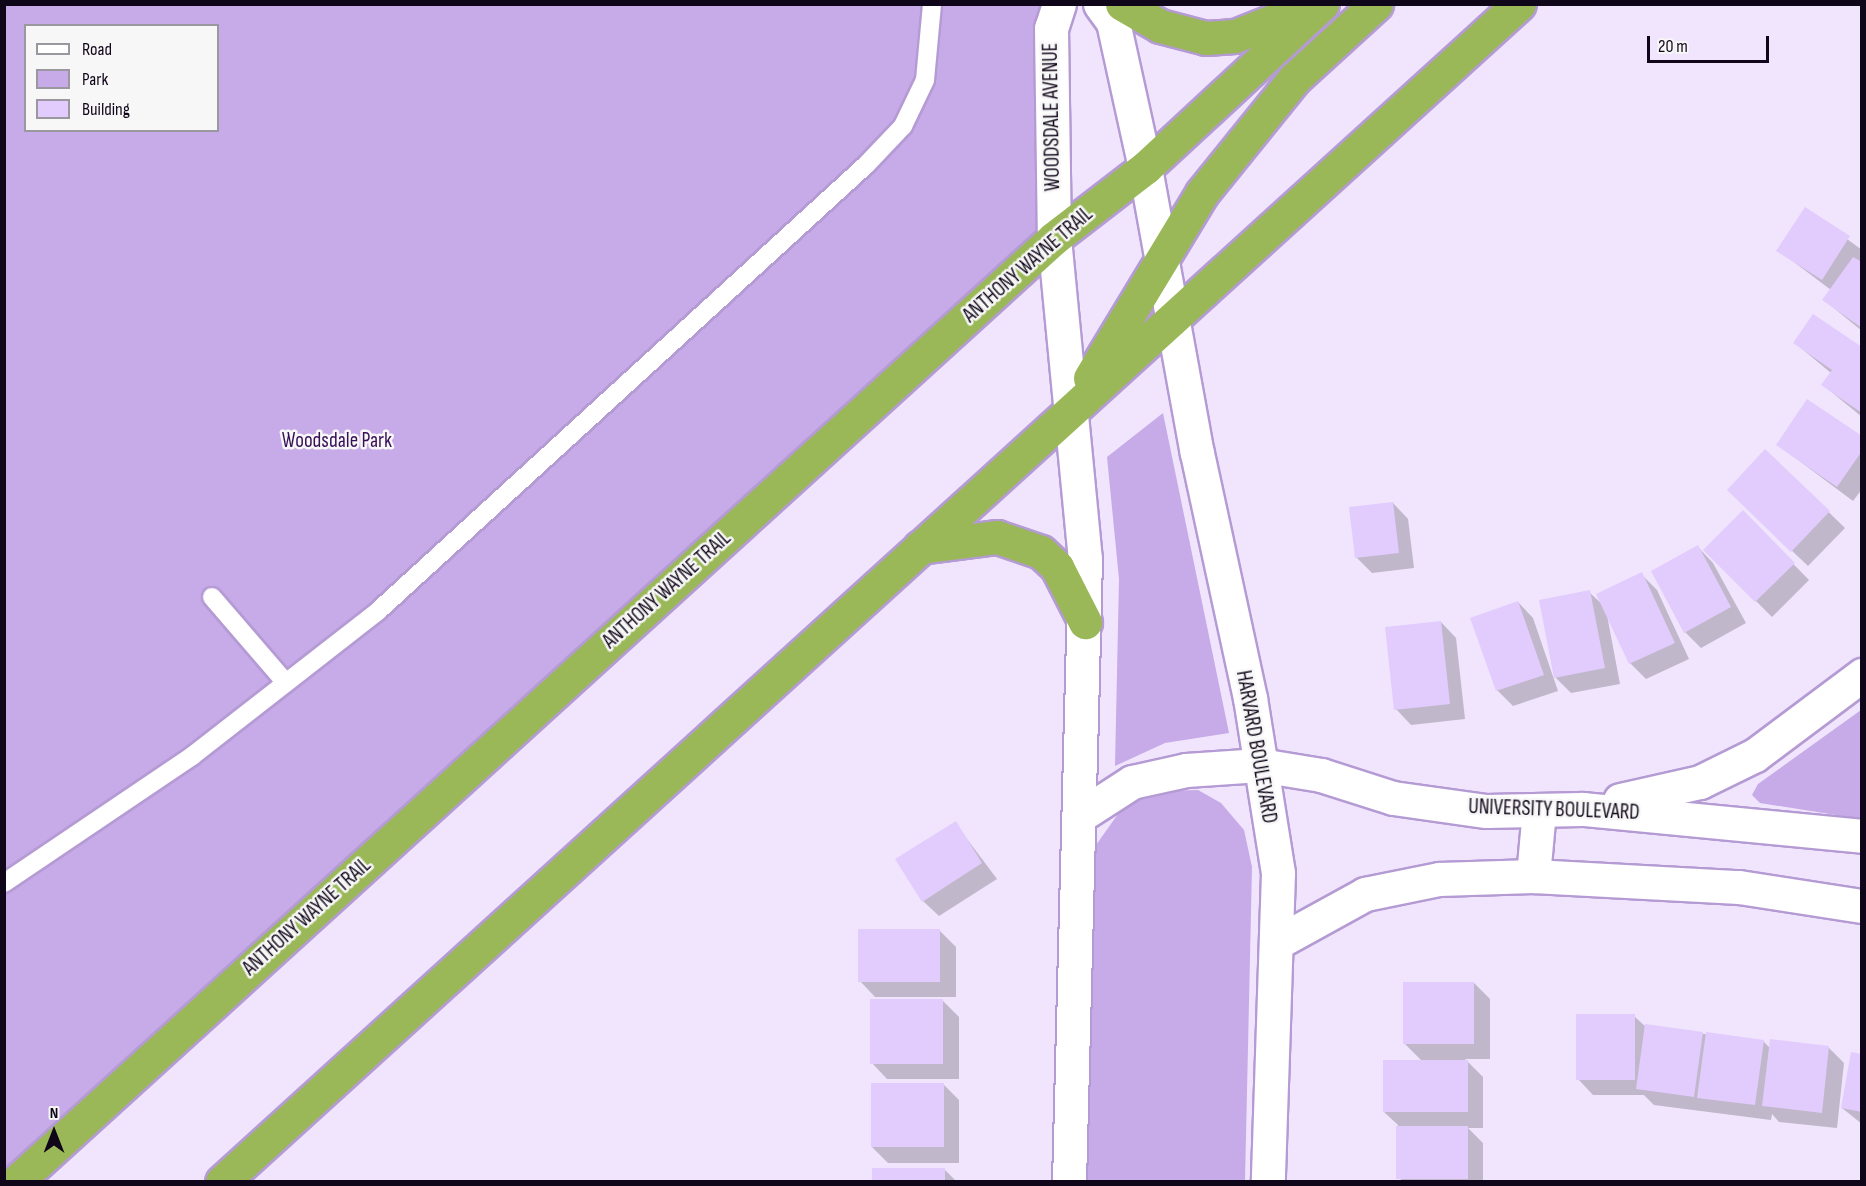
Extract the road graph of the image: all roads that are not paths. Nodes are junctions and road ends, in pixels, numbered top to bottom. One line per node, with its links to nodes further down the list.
1 (932, 4): 18 (lane)
2 (1059, 4): 10 (street, WOODSDALE AVENUE)
3 (1100, 4): 9 (street)
4 (1122, 4): 5 (highway)
5 (1315, 4)
6 (1322, 4): 9 (highway, ANTHONY WAYNE TRAIL)
7 (1376, 4): 11 (highway)
8 (1519, 4): 12 (highway)
9 (1144, 168): 10 (highway, ANTHONY WAYNE TRAIL); 11 (street)
10 (1054, 238): 13 (street, WOODSDALE AVENUE); 27 (highway, ANTHONY WAYNE TRAIL)
11 (1161, 262): 12 (street); 13 (highway)
12 (1171, 319): 13 (highway); 19 (street, HARVARD BOULEVARD)
13 (1070, 410): 14 (highway); 16 (street)
14 (920, 547): 16 (highway); 28 (highway)
15 (212, 597): 18 (lane)
16 (1085, 622): 21 (street)
17 (1862, 675): 20 (street)
18 (286, 684): 24 (lane)
19 (1260, 765): 20 (street, UNIVERSITY BOULEVARD); 21 (street, UNIVERSITY BOULEVARD); 26 (street, HARVARD BOULEVARD)
20 (1553, 810): 22 (street, UNIVERSITY BOULEVARD); 23 (street)
21 (1081, 815): 29 (street)
22 (1862, 836)
23 (1533, 876): 25 (street); 26 (street)
24 (4, 883)
25 (1862, 906)
26 (1276, 943): 30 (street, HARVARD BOULEVARD)
27 (16, 1182)
28 (222, 1182)
29 (1070, 1182)
30 (1268, 1182)

